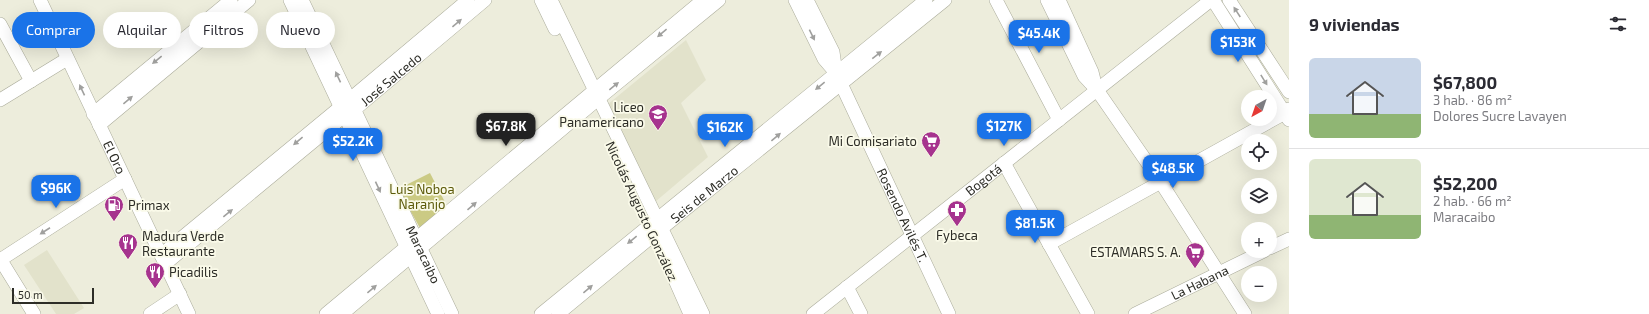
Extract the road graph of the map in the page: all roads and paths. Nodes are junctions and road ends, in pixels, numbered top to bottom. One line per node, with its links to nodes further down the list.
1 (40, 0): 26 (street, El Oro)
2 (231, 0): 25 (street)
3 (249, 0): 25 (street)
4 (290, 0): 33 (street, Maracaibo)
5 (302, 0): 33 (street, Maracaibo, one-way to 5)
6 (468, 0): 24 (street, José Salcedo)
7 (485, 0): 24 (street, José Salcedo, one-way to 7)
8 (541, 0): 31 (street, Nicolás Augusto González)
9 (551, 0): 31 (street, Nicolás Augusto González)
10 (703, 0): 22 (street)
11 (719, 0): 22 (street)
12 (795, 0): 27 (street, Rosendo Avilés T., one-way to 27)
13 (807, 0): 27 (street, Rosendo Avilés T.)
14 (926, 0): 21 (street, Seis de Marzo)
15 (945, 0): 21 (street, Seis de Marzo)
16 (996, 0): 36 (street)
17 (1047, 0): 29 (street)
18 (1212, 0): 29 (street, Bogotá); 34 (street, one-way to 34)
19 (1229, 0): 30 (street, one-way to 19)
20 (1064, 2): 29 (street)
21 (915, 17): 27 (street, Seis de Marzo)
22 (685, 21): 31 (street)
23 (0, 24): 28 (street)
24 (432, 37): 33 (street, José Salcedo)
25 (184, 46): 35 (street)
26 (67, 59): 28 (street); 35 (street, El Oro, one-way to 26)
27 (838, 78): 40 (street, Seis de Marzo); 41 (street, Rosendo Avilés T.)
28 (30, 81): 32 (street)
29 (1097, 90): 36 (street, Bogotá); 39 (street)
30 (1289, 92)
31 (593, 97): 40 (street, Nicolás Augusto González); 45 (street)
32 (0, 100)
33 (347, 108): 45 (street, Maracaibo); 48 (street, José Salcedo)
34 (1288, 114): 39 (street)
35 (96, 119): 38 (street, El Oro)
36 (1059, 120): 37 (street, Bogotá)
37 (1004, 163): 41 (street, Bogotá); 43 (street)
38 (125, 179): 47 (street, one-way to 47); 48 (street, El Oro)
39 (1160, 181): 43 (street); 49 (street)
40 (656, 227): 52 (street, Seis de Marzo); 53 (street, Nicolás Augusto González)
41 (912, 236): 50 (street, Bogotá); 64 (street, Rosendo Avilés T.)
42 (1287, 243): 44 (street)
43 (1049, 244): 65 (street)
44 (1277, 246)
45 (414, 248): 57 (street); 58 (street, one-way to 45); 59 (street, Maracaibo); 60 (street, Maracaibo)
46 (1250, 258): 49 (street, La Habana)
47 (0, 259): 54 (street)
48 (163, 260): 51 (street, El Oro)
49 (1220, 273): 66 (street, La Habana); 67 (street)
50 (847, 287): 62 (street, Bogotá); 63 (street)
51 (180, 294): 55 (street); 56 (street, El Oro)
52 (556, 311): 61 (street, Seis de Marzo)
53 (695, 311)
54 (34, 314)
55 (150, 314)
56 (189, 314)
57 (326, 314)
58 (342, 314)
59 (438, 314)
60 (452, 314)
61 (540, 314)
62 (813, 314)
63 (861, 314)
64 (948, 314)
65 (1088, 314)
66 (1135, 314)
67 (1246, 314)

